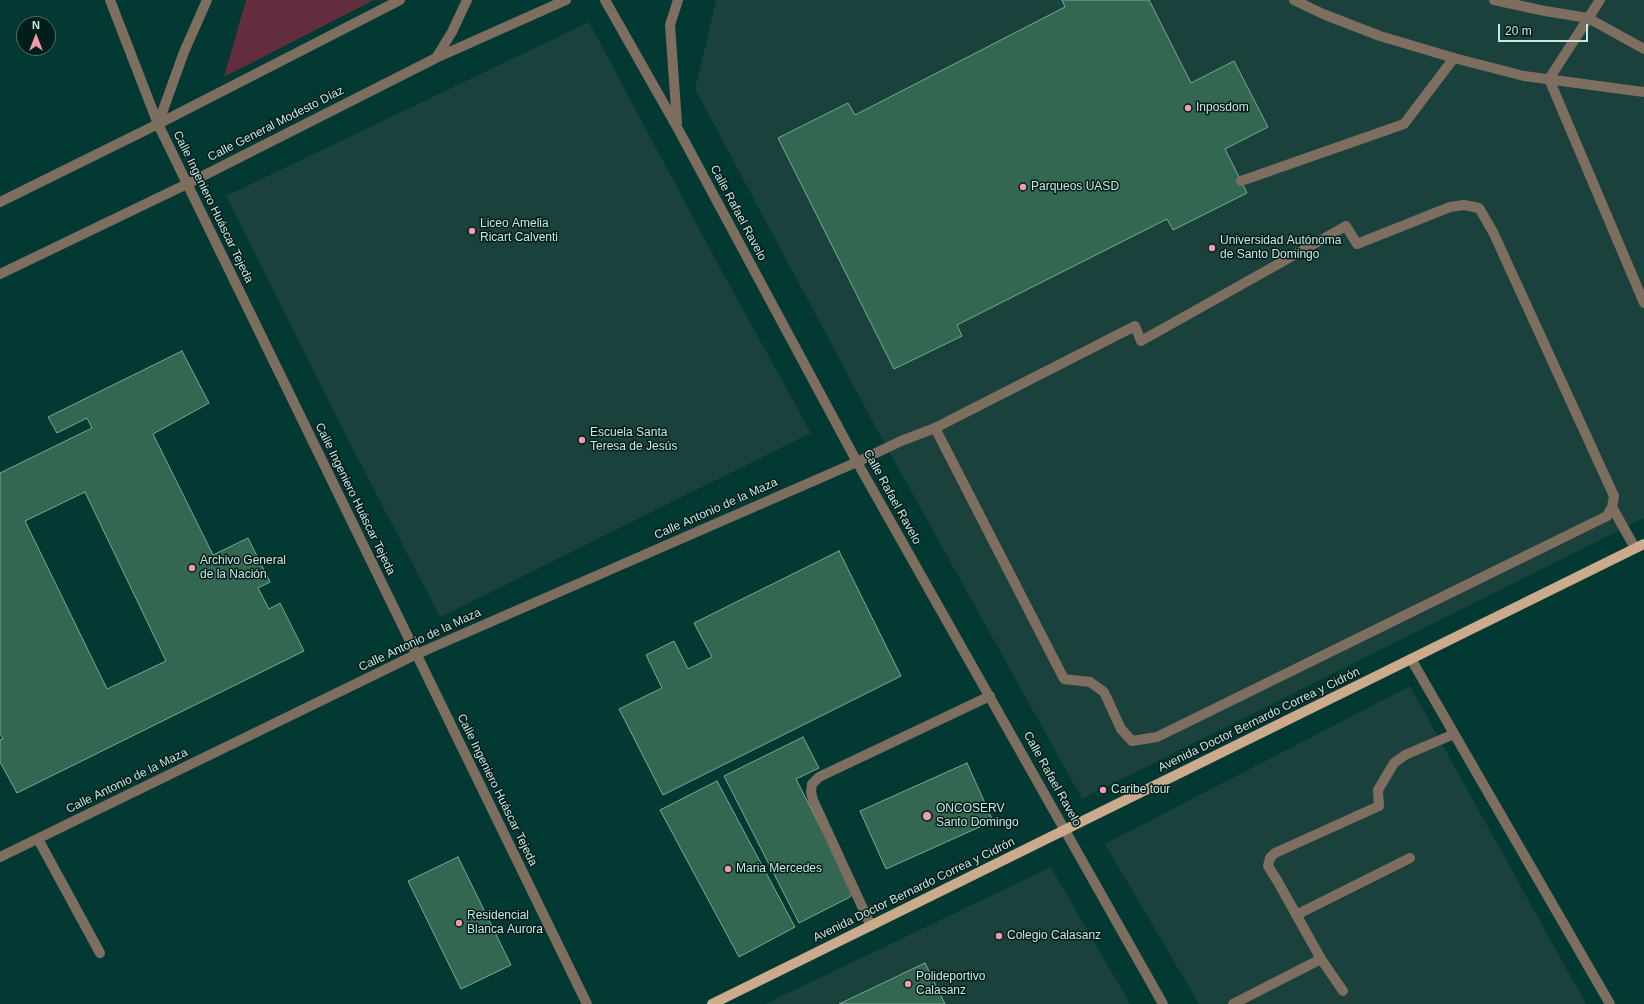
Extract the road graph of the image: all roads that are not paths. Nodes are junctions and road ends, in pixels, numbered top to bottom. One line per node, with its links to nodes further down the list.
1 (110, 0): 17 (street, Calle Ingeniero Huáscar Tejeda)
2 (207, 0): 17 (street)
3 (400, 0): 17 (street)
4 (467, 0): 13 (street)
5 (566, 0): 13 (street, Calle General Modesto Díaz)
6 (605, 0): 18 (street, Calle Rafael Ravelo)
7 (678, 0): 18 (street)
8 (1294, 0): 14 (street)
9 (1494, 0): 11 (street)
10 (1600, 0): 11 (street)
11 (1588, 18): 12 (street); 15 (street)
12 (1644, 49)
13 (436, 58): 20 (street, Calle General Modesto Díaz)
14 (1454, 58): 15 (street); 19 (street)
15 (1549, 79): 16 (street); 23 (street)
16 (1644, 92)
17 (158, 124): 20 (street, Calle Ingeniero Huáscar Tejeda); 21 (street)
18 (677, 127): 25 (street, Calle Rafael Ravelo)
19 (1241, 181)
20 (187, 184): 22 (street, Calle General Modesto Díaz); 28 (street, Calle Ingeniero Huáscar Tejeda)
21 (0, 202)
22 (0, 274)
23 (1644, 303)
24 (935, 428): 25 (street, Calle Antonio de la Maza); 26 (street); 26 (street, Calle Antonio de la Maza)
25 (857, 462): 28 (street, Calle Antonio de la Maza); 30 (street, Calle Rafael Ravelo)
26 (1612, 507): 27 (street)
27 (1640, 546): 29 (main road, Avenida Doctor Bernardo Correa y Cidrón)
28 (417, 654): 33 (street, Calle Antonio de la Maza); 41 (street, Calle Ingeniero Huáscar Tejeda)
29 (1411, 659): 31 (street); 32 (main road, Avenida Doctor Bernardo Correa y Cidrón)
30 (990, 696): 32 (street, Calle Rafael Ravelo); 37 (street)
31 (1454, 734): 36 (street); 45 (street)
32 (1065, 830): 37 (main road, Avenida Doctor Bernardo Correa y Cidrón); 43 (street, Calle Rafael Ravelo)
33 (38, 839): 34 (street, Calle Antonio de la Maza); 38 (street)
34 (0, 857)
35 (1410, 858): 36 (street)
36 (1296, 915): 39 (street)
37 (871, 926): 42 (main road, Avenida Doctor Bernardo Correa y Cidrón)
38 (100, 953)
39 (1321, 959): 40 (street); 44 (street)
40 (1343, 991)
41 (587, 1004)
42 (712, 1004)
43 (1163, 1004)
44 (1233, 1004)
45 (1610, 1004)

